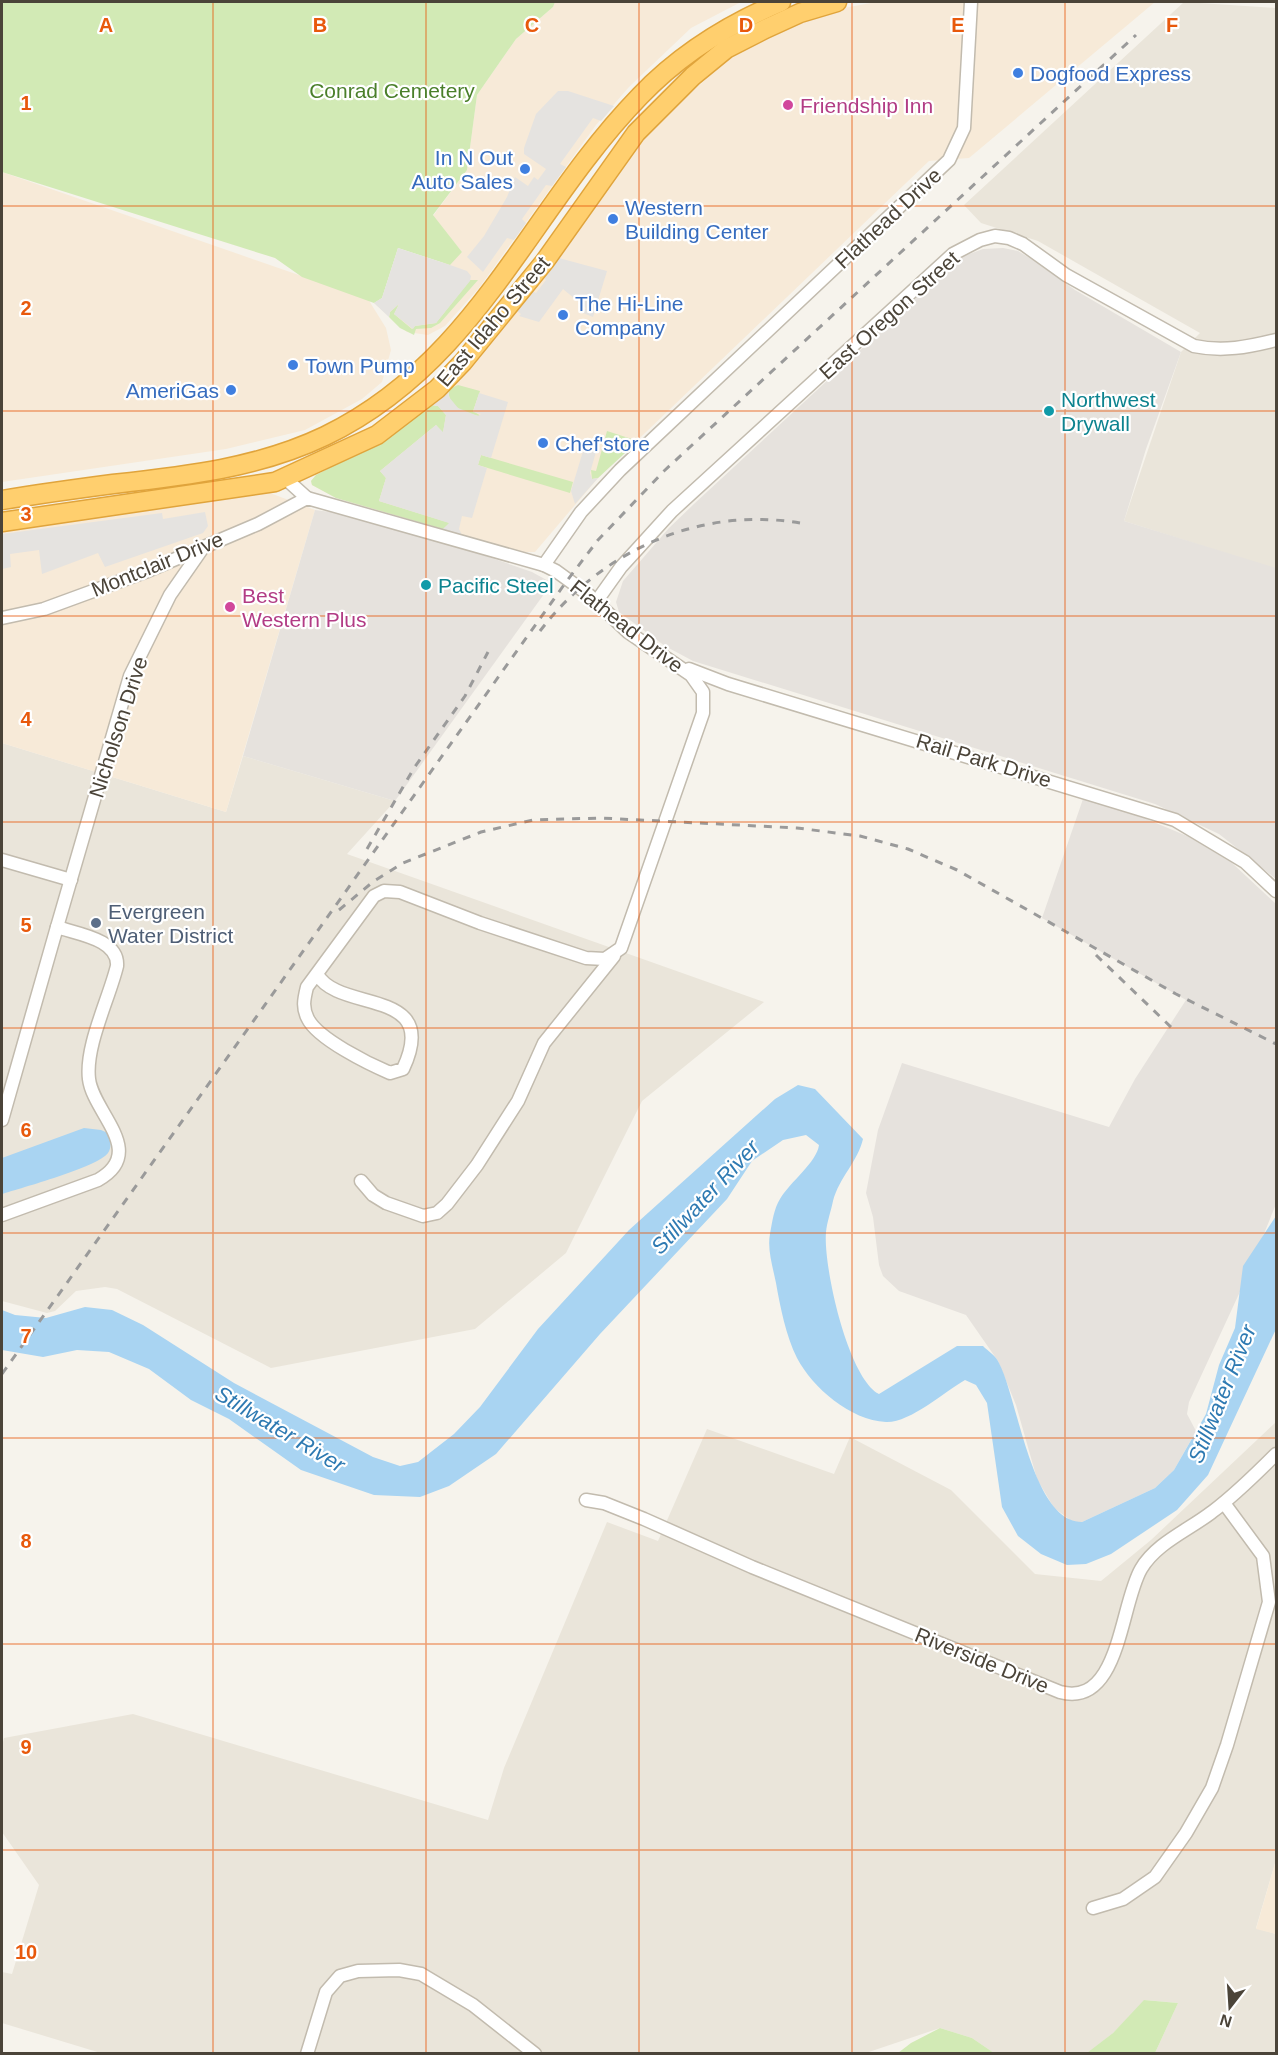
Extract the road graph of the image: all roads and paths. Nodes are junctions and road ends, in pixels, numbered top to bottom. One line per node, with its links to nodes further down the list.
1 (781, 2): 7 (highway, East Idaho Street)
2 (837, 2): 5 (highway, East Idaho Street)
3 (971, 2): 10 (street, Flathead Drive)
4 (1276, 339): 11 (street, East Oregon Street)
5 (286, 479): 6 (street); 8 (highway, East Idaho Street)
6 (308, 498): 9 (street, Montclair Drive); 10 (street)
7 (2, 500)
8 (2, 522)
9 (210, 543): 12 (street, Montclair Drive); 15 (street, Nicholson Drive)
10 (544, 565): 11 (street, Flathead Drive)
11 (596, 602): 13 (street, Flathead Drive)
12 (2, 618)
13 (674, 662): 16 (street, Rail Park Drive); 18 (street, Flathead Drive)
14 (2, 860): 15 (street)
15 (71, 880): 17 (street, Nicholson Drive)
16 (1276, 891)
17 (57, 927): 20 (street, Nicholson Drive); 22 (street)
18 (621, 948): 19 (street); 21 (street, Flathead Drive)
19 (317, 974): 19 (street)
20 (2, 1120)
21 (361, 1181)
22 (2, 1215)
23 (1276, 1454): 25 (street, Riverside Drive)
24 (586, 1500): 25 (street, Riverside Drive)
25 (1224, 1503): 26 (street)
26 (1093, 1908)
27 (307, 2054): 28 (street)
28 (535, 2054)

